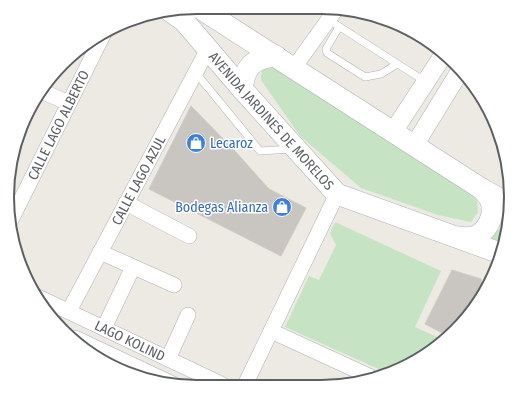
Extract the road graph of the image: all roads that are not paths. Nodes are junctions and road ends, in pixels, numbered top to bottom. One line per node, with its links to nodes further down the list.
1 (209, 14): 6 (main road)
2 (176, 15): 5 (main road, AVENIDA JARDINES DE MORELOS)
3 (334, 20): 8 (lane); 8 (lane); 9 (street)
4 (99, 42): 15 (street, CALLE LAGO ALBERTO)
5 (208, 49): 10 (street, CALLE LAGO AZUL); 13 (main road, AVENIDA JARDINES DE MORELOS)
6 (276, 56): 9 (main road); 13 (main road)
7 (441, 58): 12 (street)
8 (398, 64): 12 (lane)
9 (293, 69): 16 (main road)
10 (196, 72): 18 (lane); 22 (street, CALLE LAGO AZUL)
11 (458, 75): 17 (street)
12 (426, 82): 16 (street)
13 (242, 89): 18 (main road, AVENIDA JARDINES DE MORELOS)
14 (46, 93): 15 (street)
15 (69, 104): 23 (street, CALLE LAGO ALBERTO)
16 (393, 132): 17 (main road)
17 (414, 146): 19 (main road)
18 (296, 148): 20 (main road, AVENIDA JARDINES DE MORELOS)
19 (482, 189): 21 (main road); 25 (main road)
20 (337, 194): 25 (main road, AVENIDA JARDINES DE MORELOS); 34 (street)
21 (504, 197)
22 (126, 203): 24 (street); 26 (street, CALLE LAGO AZUL)
23 (15, 213)
24 (189, 236)
25 (452, 237): 27 (main road, AVENIDA JARDINES DE MORELOS)
26 (100, 252): 28 (street); 31 (street, CALLE LAGO AZUL)
27 (496, 252)
28 (133, 267): 29 (street); 33 (street)
29 (174, 285)
30 (46, 301): 31 (street, LAGO KOLIND)
31 (69, 311): 33 (street, LAGO KOLIND)
32 (188, 315): 36 (street)
33 (104, 328): 36 (street, LAGO KOLIND)
34 (271, 331): 38 (street); 40 (street)
35 (90, 345): 37 (street, LAGO KOLIND)
36 (168, 359): 39 (street, LAGO KOLIND)
37 (153, 374)
38 (366, 374)
39 (212, 380)
40 (247, 380)

